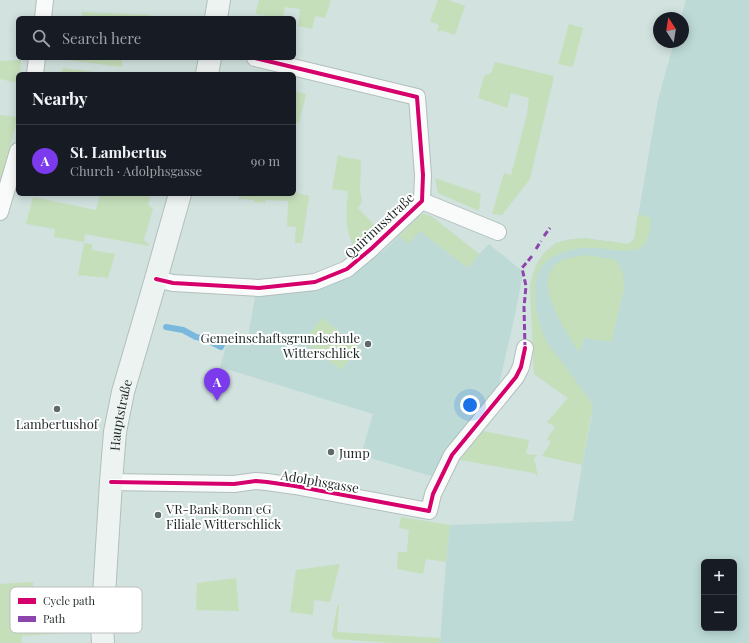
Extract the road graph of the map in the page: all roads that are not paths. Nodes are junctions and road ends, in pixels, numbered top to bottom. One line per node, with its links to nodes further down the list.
1 (45, 0): 3 (street)
2 (219, 0): 4 (main road)
3 (43, 16)
4 (216, 16)
5 (38, 60): 8 (street)
6 (210, 60): 9 (main road)
7 (263, 60): 12 (street, Quirinusstraße)
8 (35, 72)
9 (207, 72)
10 (16, 158): 13 (street)
11 (179, 196): 15 (main road, Hauptstraße)
12 (422, 201): 14 (street, Quirinusstraße); 15 (street, Quirinusstraße)
13 (0, 212)
14 (498, 232)
15 (156, 279): 17 (main road, Hauptstraße)
16 (525, 348): 17 (street, Adolphsgasse)
17 (110, 482): 18 (main road, Hauptstraße)
18 (104, 587)
19 (102, 633): 20 (main road, Hauptstraße)
20 (103, 643)

